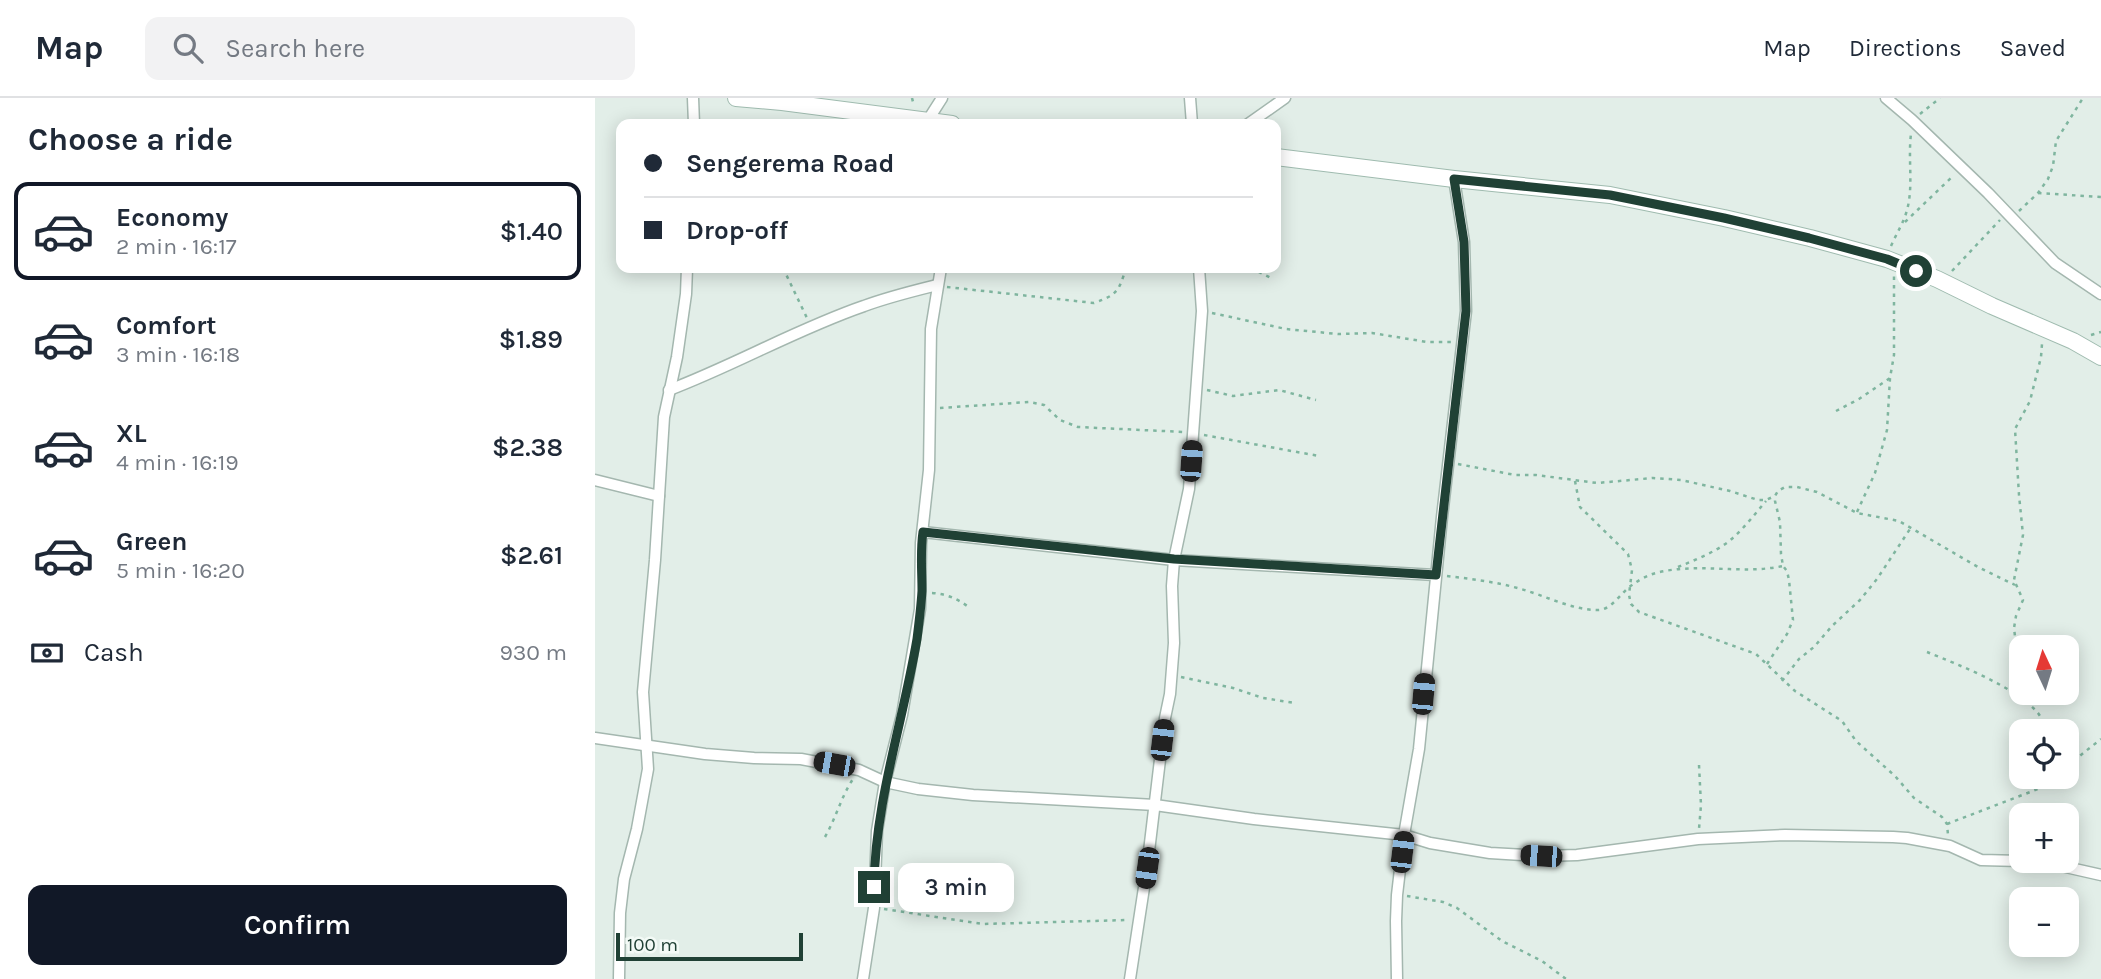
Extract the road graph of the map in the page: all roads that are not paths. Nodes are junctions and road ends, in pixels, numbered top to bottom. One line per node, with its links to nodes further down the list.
1 (693, 98): 7 (street)
2 (736, 98): 8 (main road)
3 (942, 98): 9 (street)
4 (1190, 98): 10 (street)
5 (1285, 98): 11 (street)
6 (1886, 98): 18 (street)
7 (694, 119)
8 (919, 119)
9 (929, 119)
10 (1192, 119)
11 (1255, 119)
12 (1281, 158): 13 (main road)
13 (1454, 179): 19 (main road); 25 (street)
14 (687, 273): 20 (street)
15 (940, 273): 17 (street)
16 (1199, 273): 24 (street)
17 (937, 285): 20 (street); 23 (street)
18 (2101, 294)
19 (2101, 357)
20 (669, 390): 22 (street)
21 (595, 480): 22 (street)
22 (659, 496): 27 (street)
23 (923, 532): 24 (street); 28 (street)
24 (1174, 559): 25 (street); 29 (street)
25 (1436, 575): 30 (street)
26 (595, 738): 27 (street)
27 (647, 747): 28 (street); 34 (street)
28 (885, 782): 29 (street); 35 (street)
29 (1154, 805): 30 (street); 36 (street)
30 (1404, 835): 31 (street); 37 (street)
31 (2009, 861)
32 (2079, 870): 33 (street)
33 (2101, 875)
34 (619, 979)
35 (863, 979)
36 (1130, 979)
37 (1397, 979)

